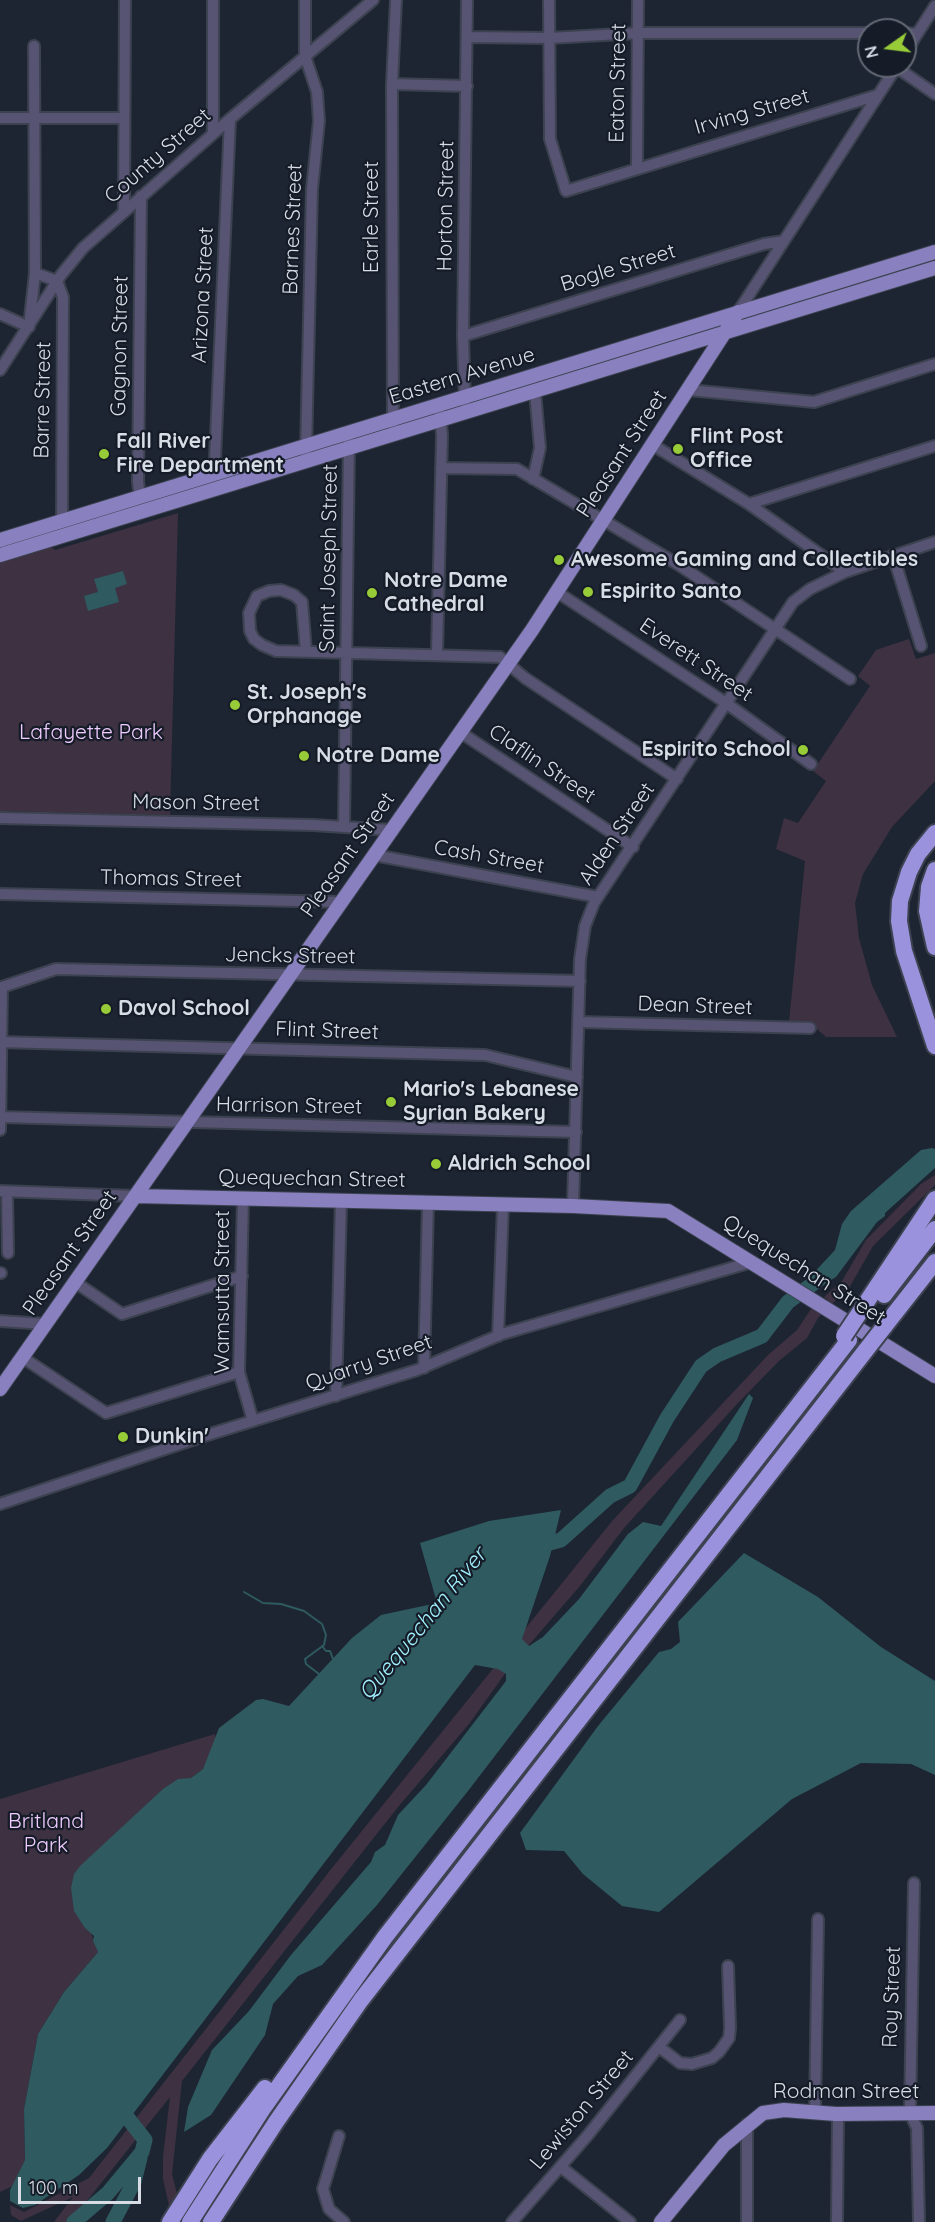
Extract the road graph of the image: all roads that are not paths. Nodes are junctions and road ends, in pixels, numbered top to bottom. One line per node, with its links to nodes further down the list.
1 (125, 0): 25 (street)
2 (213, 0): 27 (street)
3 (304, 0): 16 (street, Barnes Street)
4 (373, 0): 16 (street, County Street)
5 (396, 0): 19 (street, Earle Street)
6 (467, 0): 13 (street, Horton Street)
7 (549, 0): 14 (street)
8 (638, 0): 10 (street, Eaton Street)
9 (935, 6): 12 (street)
10 (638, 33): 11 (street); 14 (street); 28 (street, Eaton Street)
11 (857, 33)
12 (917, 34)
13 (467, 37): 14 (street); 20 (street, Horton Street)
14 (550, 38): 28 (street, Irving Street)
15 (34, 46): 24 (street)
16 (305, 56): 26 (street, County Street); 50 (street, Barnes Street)
17 (890, 78): 22 (street, Pleasant Street)
18 (912, 78): 21 (street)
19 (392, 84): 20 (street); 47 (street, Earle Street)
20 (467, 86): 40 (street, Horton Street)
21 (935, 94)
22 (878, 95): 28 (street, Irving Street); 31 (street, Pleasant Street)
23 (0, 118): 24 (street)
24 (34, 118): 25 (street); 34 (street)
25 (122, 118): 30 (street)
26 (230, 119): 27 (street, County Street); 54 (street, Arizona Street)
27 (213, 133): 29 (street, County Street)
28 (636, 167)
29 (141, 196): 30 (street, County Street); 56 (street, Gagnon Street)
30 (124, 211): 35 (street, County Street)
31 (784, 241): 36 (street, Pleasant Street); 40 (street, Bogle Street)
32 (935, 252): 36 (main road, Eastern Avenue)
33 (935, 268): 39 (main road, Eastern Avenue)
34 (35, 273): 35 (street); 38 (street)
35 (57, 281): 38 (street, County Street); 58 (street, Barre Street)
36 (738, 312): 39 (main road, Pleasant Street); 45 (main road, Eastern Avenue)
37 (0, 314): 38 (street)
38 (29, 327): 42 (street, County Street)
39 (726, 332): 43 (main road, Pleasant Street); 44 (main road, Eastern Avenue)
40 (463, 336): 45 (street, Horton Street)
41 (935, 364): 43 (street)
42 (0, 370)
43 (689, 390): 49 (main road, Pleasant Street)
44 (535, 391): 45 (main road, Eastern Avenue); 55 (street)
45 (466, 404): 46 (main road, Eastern Avenue)
46 (439, 413): 47 (main road, Eastern Avenue); 53 (street)
47 (393, 427): 48 (main road, Eastern Avenue)
48 (348, 440): 50 (main road, Eastern Avenue); 52 (main road, Eastern Avenue); 69 (street, Saint Joseph Street)
49 (653, 445): 57 (street); 59 (main road, Pleasant Street)
50 (306, 446): 52 (street, Barnes Street); 54 (main road, Eastern Avenue)
51 (935, 446): 57 (street)
52 (306, 461): 62 (main road, Eastern Avenue)
53 (441, 468): 55 (street); 70 (street)
54 (217, 473): 56 (main road, Eastern Avenue)
55 (533, 479): 59 (street)
56 (140, 497): 58 (main road, Eastern Avenue)
57 (749, 504): 64 (street)
58 (62, 521): 60 (main road, Eastern Avenue)
59 (603, 522): 65 (main road, Pleasant Street); 66 (street)
60 (0, 540)
61 (935, 542): 63 (street, Alden Street)
62 (0, 555)
63 (892, 555): 64 (street, Alden Street); 67 (street)
64 (845, 572): 66 (street, Alden Street)
65 (557, 592): 71 (main road, Pleasant Street); 73 (street, Everett Street)
66 (776, 629): 72 (street); 73 (street, Alden Street)
67 (921, 646)
68 (306, 651): 68 (street); 69 (street)
69 (347, 652): 70 (street); 78 (street, Saint Joseph Street)
70 (436, 654): 71 (street)
71 (509, 664): 74 (main road, Pleasant Street); 76 (street)
72 (850, 679)
73 (726, 703): 75 (street, Everett Street); 76 (street, Alden Street)
74 (460, 732): 79 (main road, Pleasant Street); 81 (street, Claflin Street)
75 (811, 764)
76 (677, 779): 81 (street, Alden Street)
77 (0, 818): 78 (street, Mason Street)
78 (344, 827): 79 (street, Mason Street)
79 (391, 830): 82 (main road, Pleasant Street)
80 (935, 833): 93 (highway)
81 (633, 847): 85 (street, Alden Street)
82 (374, 855): 85 (street, Cash Street); 86 (main road, Pleasant Street)
83 (935, 870): 87 (highway)
84 (0, 894): 86 (street, Thomas Street)
85 (598, 897): 89 (street, Alden Street)
86 (340, 902): 88 (main road, Pleasant Street)
87 (935, 947)
88 (289, 976): 89 (street, Jencks Street); 92 (street, Jencks Street); 94 (main road, Pleasant Street)
89 (580, 981): 90 (street, Alden Street)
90 (579, 1022): 91 (street, Dean Street); 95 (street, Alden Street)
91 (810, 1028)
92 (1, 1042): 94 (street, Flint Street); 96 (street)
93 (935, 1046)
94 (239, 1047): 95 (street, Flint Street); 97 (main road, Pleasant Street)
95 (577, 1077): 99 (street, Alden Street)
96 (0, 1117): 97 (street, Harrison Street); 98 (street)
97 (185, 1123): 99 (street, Harrison Street); 101 (main road, Pleasant Street)
98 (0, 1130)
99 (576, 1132): 107 (street, Alden Street)
100 (4, 1192): 101 (street, Quequechan Street); 109 (street)
101 (135, 1196): 102 (main road, Quequechan Street); 113 (main road, Pleasant Street)
102 (243, 1198): 104 (main road, Quequechan Street); 112 (street, Wamsutta Street)
103 (935, 1199): 114 (highway)
104 (340, 1200): 105 (main road, Quequechan Street); 123 (street)
105 (428, 1203): 106 (main road, Quequechan Street); 119 (street)
106 (503, 1205): 107 (main road, Quequechan Street); 117 (street)
107 (573, 1206): 110 (main road, Quequechan Street)
108 (935, 1229): 114 (highway)
109 (8, 1253)
110 (752, 1262): 117 (street, Quarry Street); 121 (main road, Quequechan Street)
111 (934, 1263): 141 (highway, bridge)
112 (242, 1276): 113 (street); 120 (street, Wamsutta Street)
113 (75, 1282): 116 (main road, Pleasant Street)
114 (864, 1314): 129 (highway)
115 (0, 1321): 116 (street)
116 (45, 1324): 118 (main road, Pleasant Street)
117 (498, 1336): 119 (street, Quarry Street)
118 (22, 1357): 120 (street); 122 (main road, Pleasant Street)
119 (424, 1368): 123 (street, Quarry Street)
120 (239, 1372): 124 (street, Wamsutta Street)
121 (935, 1376)
122 (0, 1389)
123 (336, 1396): 124 (street, Quarry Street)
124 (253, 1421): 125 (street, Quarry Street)
125 (0, 1504)
126 (914, 1883): 133 (street, Roy Street)
127 (818, 1919): 132 (street)
128 (728, 1966): 131 (street)
129 (333, 2009): 139 (highway); 140 (highway)
130 (680, 2020): 131 (street, Lewiston Street)
131 (659, 2047): 138 (street, Lewiston Street)
132 (815, 2112): 135 (main road, Rodman Street); 136 (main road, Rodman Street)
133 (910, 2113): 134 (main road, Rodman Street); 135 (main road, Rodman Street); 148 (street, Roy Street)
134 (935, 2113)
135 (838, 2114): 147 (street)
136 (747, 2124): 145 (main road, Rodman Street); 146 (street)
137 (339, 2136): 142 (street)
138 (561, 2167): 143 (street, Lewiston Street); 144 (street)
139 (191, 2220)
140 (170, 2222)
141 (211, 2222)
142 (344, 2222)
143 (512, 2222)
144 (630, 2222)
145 (661, 2222)
146 (747, 2222)
147 (837, 2222)
148 (919, 2222)

